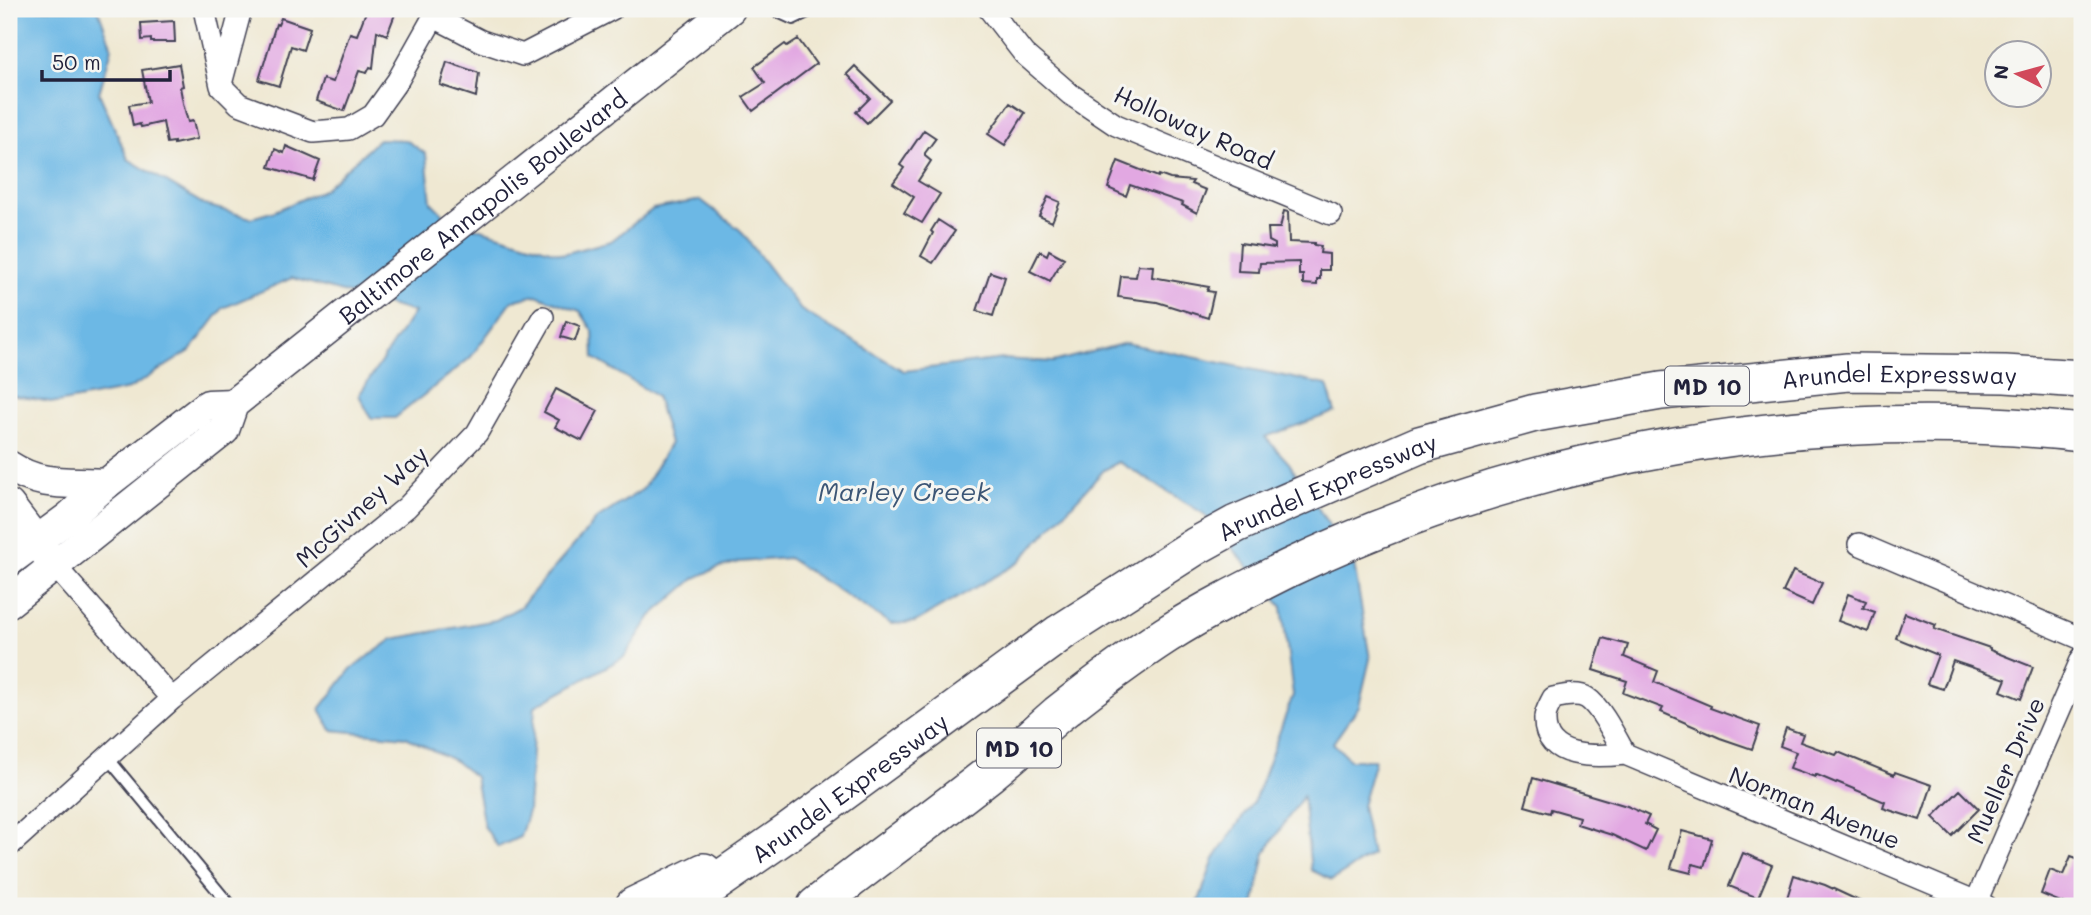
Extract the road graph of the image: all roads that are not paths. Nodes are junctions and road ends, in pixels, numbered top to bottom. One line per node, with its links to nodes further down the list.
1 (204, 9): 9 (street)
2 (241, 9): 9 (street)
3 (612, 9): 8 (street)
4 (730, 9): 13 (main road, Baltimore Annapolis Boulevard)
5 (771, 9): 6 (lane)
6 (814, 9)
7 (989, 9): 10 (street, Holloway Road)
8 (436, 13): 9 (street)
9 (221, 86)
10 (1331, 214)
11 (543, 317): 25 (street, McGivney Way)
12 (2082, 379): 28 (highway, Arundel Expressway / MD 10)
13 (233, 404): 16 (main road, Baltimore Annapolis Boulevard); 21 (main road, Baltimore Annapolis Boulevard)
14 (2082, 433): 34 (highway, Arundel Expressway / MD 10)
15 (9, 466): 16 (main road)
16 (106, 484): 18 (main road, Baltimore Annapolis Boulevard)
17 (9, 505): 18 (main road)
18 (38, 540): 20 (main road, Baltimore Annapolis Boulevard); 21 (main road)
19 (1859, 544): 23 (street)
20 (9, 561)
21 (54, 565): 22 (main road, Baltimore Annapolis Boulevard); 25 (street)
22 (9, 602)
23 (2082, 639)
24 (2082, 658): 31 (street, Mueller Drive)
25 (172, 699): 27 (street, McGivney Way)
26 (1625, 754): 31 (street, Norman Avenue)
27 (107, 757): 29 (street, McGivney Way); 30 (lane)
28 (790, 831): 32 (highway); 33 (highway, Arundel Expressway / MD 10)
29 (9, 846)
30 (229, 903)
31 (1981, 904)
32 (634, 906)
33 (682, 906)
34 (816, 906)

